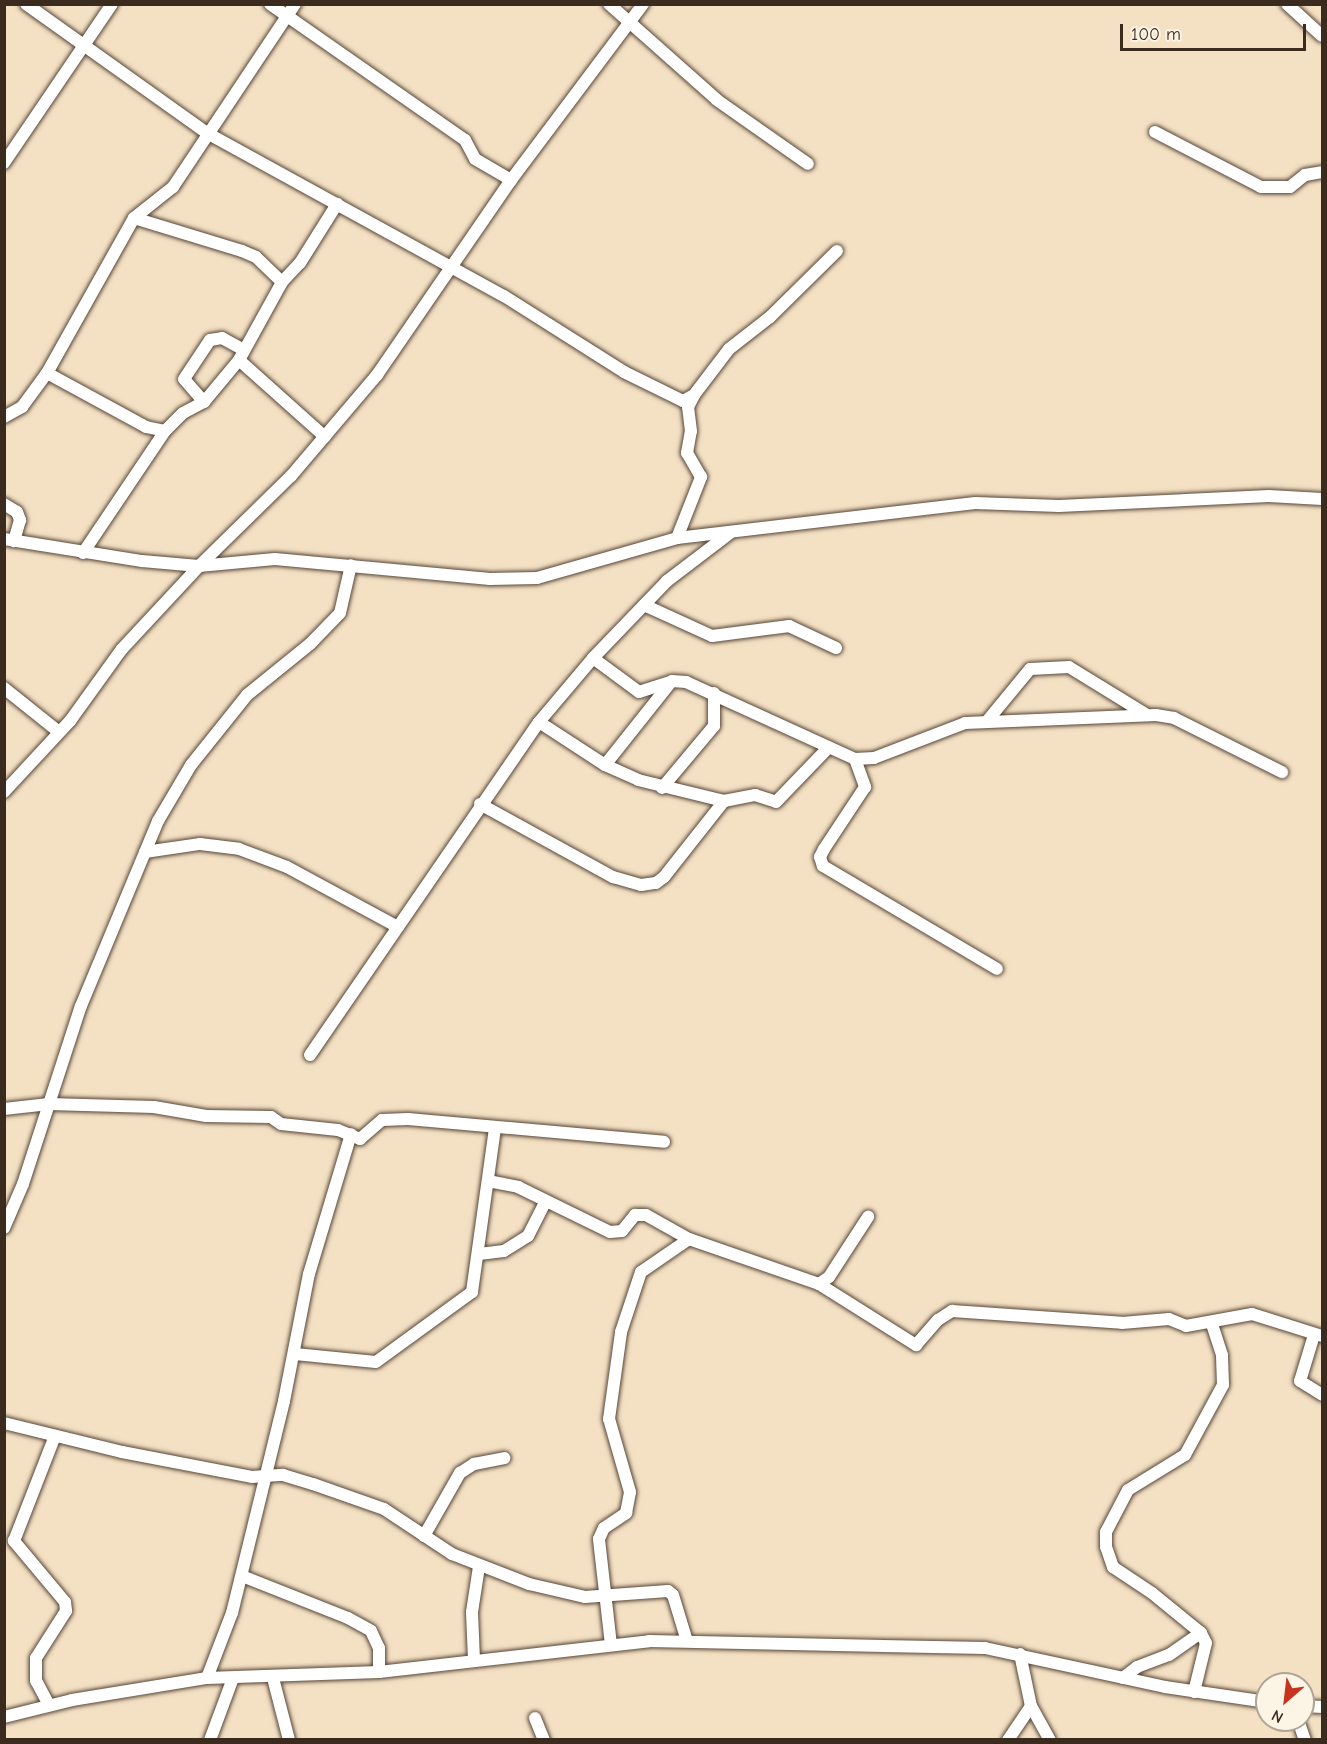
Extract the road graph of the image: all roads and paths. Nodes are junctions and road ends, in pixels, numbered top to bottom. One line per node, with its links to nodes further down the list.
1 (26, 4): 11 (street)
2 (112, 4): 11 (street)
3 (270, 4): 8 (street)
4 (295, 4): 8 (street)
5 (609, 4): 9 (street)
6 (643, 4): 9 (street)
7 (1287, 4): 10 (street)
8 (286, 16): 13 (street); 17 (street)
9 (631, 21): 15 (street); 17 (street)
10 (1323, 36)
11 (84, 47): 13 (street); 14 (street)
12 (1155, 132): 16 (street)
13 (207, 134): 18 (street); 19 (street)
14 (4, 163)
15 (808, 164)
16 (1323, 172)
17 (511, 180): 21 (street)
18 (337, 204): 21 (street); 22 (street)
19 (134, 218): 22 (street); 24 (street)
20 (837, 251): 25 (street)
21 (453, 269): 25 (street); 29 (street)
22 (282, 282): 23 (street)
23 (242, 355): 26 (street); 26 (street); 29 (street)
24 (47, 374): 27 (street); 28 (street)
25 (694, 395): 34 (street)
26 (204, 402): 28 (street)
27 (4, 417)
28 (165, 431): 37 (street)
29 (326, 437): 39 (street)
30 (1323, 499): 32 (street)
31 (4, 504): 35 (street)
32 (730, 533): 33 (street); 36 (street)
33 (693, 536): 34 (street); 36 (street)
34 (677, 538): 38 (street)
35 (9, 540): 37 (street)
36 (708, 552): 40 (street)
37 (82, 553): 39 (street)
38 (351, 565): 39 (street); 58 (street)
39 (199, 566): 49 (street)
40 (644, 605): 41 (street); 42 (street)
41 (836, 648)
42 (593, 658): 43 (street); 48 (street)
43 (672, 681): 45 (street); 52 (street)
44 (4, 688): 49 (street)
45 (714, 693): 50 (street); 54 (street)
46 (1147, 715): 47 (street); 47 (street); 53 (street)
47 (988, 720): 51 (street)
48 (539, 722): 52 (street); 57 (street)
49 (58, 732): 55 (street)
50 (829, 747): 51 (street); 56 (street)
51 (855, 759): 60 (street)
52 (605, 765): 54 (street)
53 (1282, 772)
54 (662, 788): 56 (street)
55 (4, 792)
56 (724, 801): 57 (street)
57 (480, 804): 59 (street)
58 (145, 852): 59 (street); 62 (street)
59 (398, 927): 61 (street)
60 (997, 969)
61 (310, 1055)
62 (49, 1104): 63 (street); 65 (street); 70 (street)
63 (4, 1109)
64 (495, 1128): 65 (street); 66 (street); 67 (street)
65 (351, 1134): 76 (street)
66 (664, 1142)
67 (488, 1181): 68 (street); 72 (street)
68 (545, 1203): 71 (street); 72 (street)
69 (867, 1217): 73 (street)
70 (4, 1228)
71 (689, 1239): 73 (street); 85 (street)
72 (478, 1254): 76 (street)
73 (819, 1284): 74 (street)
74 (1211, 1322): 75 (street); 86 (street)
75 (1318, 1335): 77 (street)
76 (295, 1354): 81 (street)
77 (1323, 1395)
78 (4, 1423): 79 (street)
79 (54, 1436): 81 (street); 98 (street)
80 (504, 1458): 82 (street)
81 (266, 1475): 82 (street); 84 (street)
82 (424, 1536): 83 (street)
83 (479, 1567): 85 (street); 90 (street)
84 (242, 1576): 91 (street); 92 (street)
85 (607, 1598): 87 (street); 88 (street)
86 (1201, 1633): 95 (street); 96 (street)
87 (687, 1641): 88 (street); 89 (street)
88 (611, 1645): 90 (street)
89 (1020, 1654): 95 (street); 99 (street)
90 (474, 1660): 91 (street)
91 (379, 1672): 94 (street)
92 (207, 1678): 93 (street); 98 (street)
93 (233, 1678): 94 (street); 102 (street)
94 (273, 1678): 103 (street)
95 (1124, 1678): 96 (street)
96 (1194, 1692): 97 (street)
97 (1255, 1700)
98 (49, 1705): 100 (street)
99 (1031, 1706): 105 (street); 106 (street)
100 (4, 1717)
101 (536, 1718): 104 (street)
102 (210, 1740)
103 (289, 1740)
104 (544, 1740)
105 (1008, 1740)
106 (1050, 1740)

